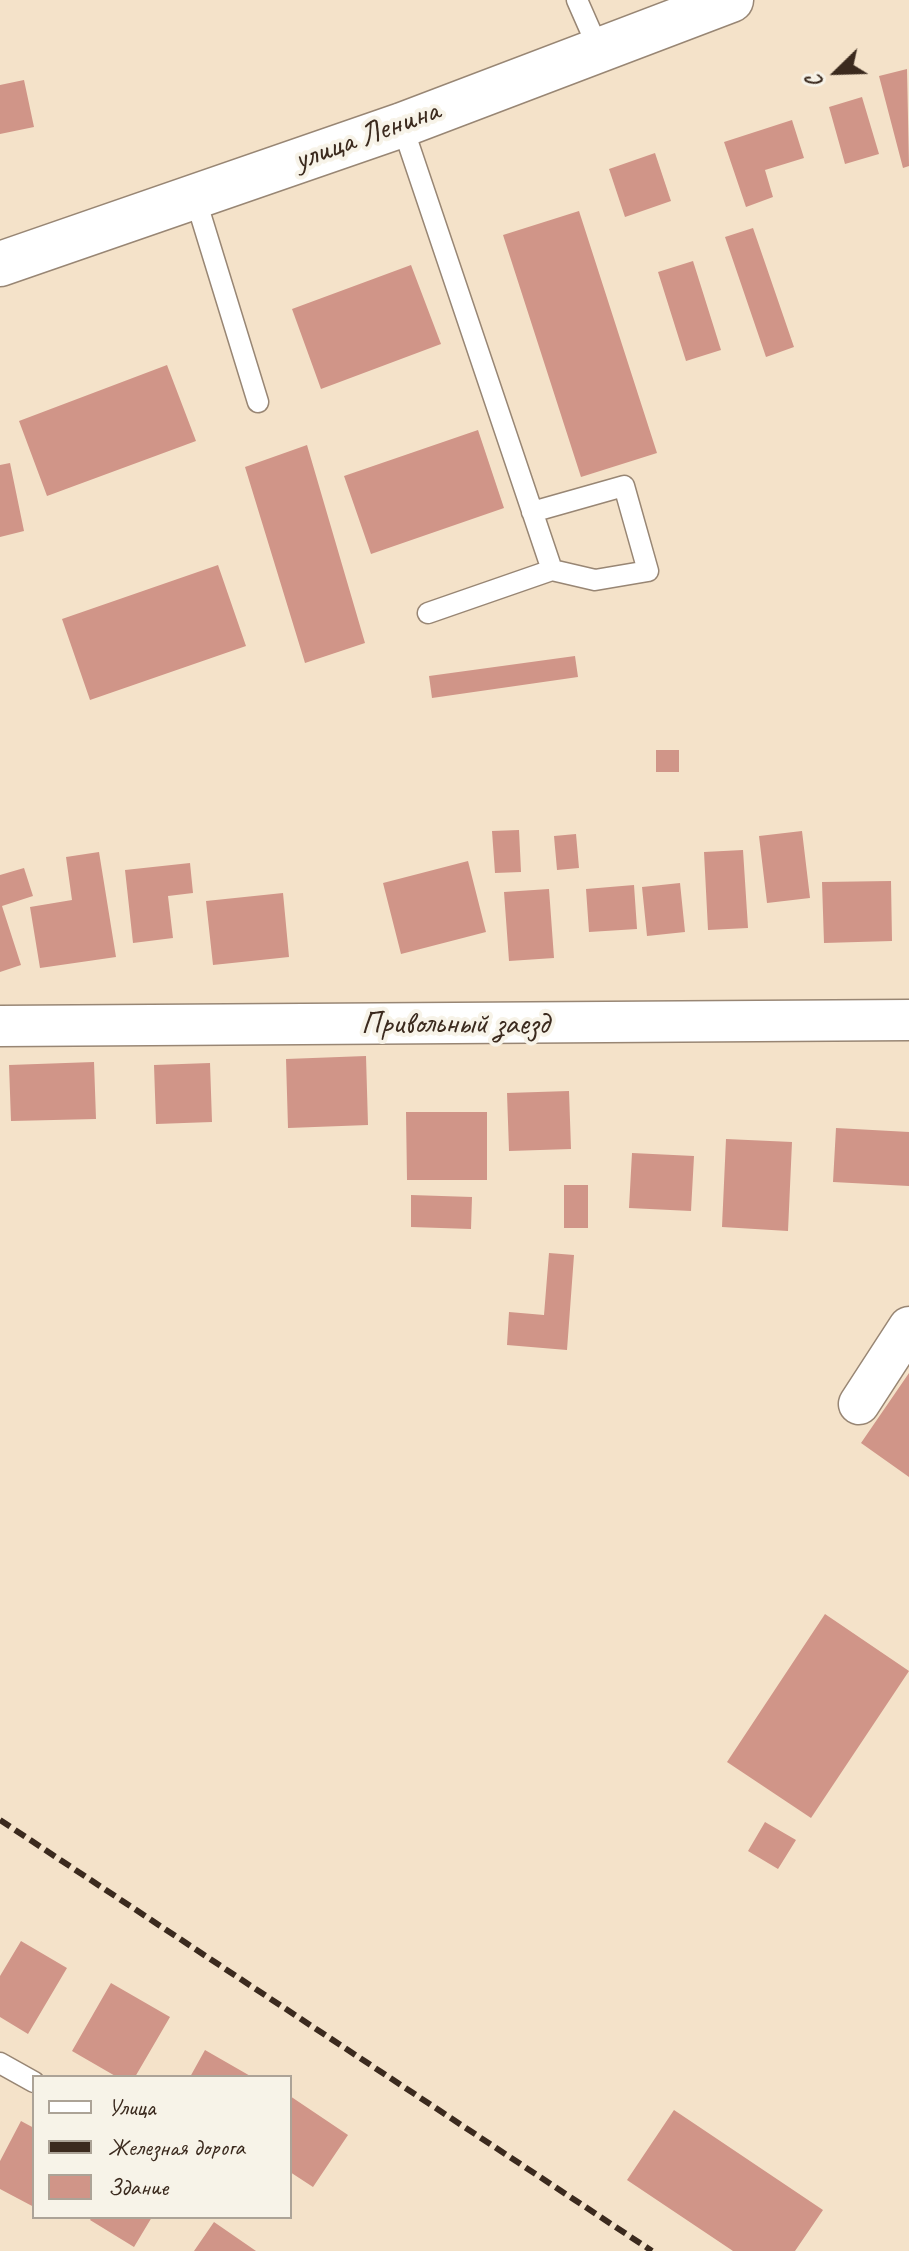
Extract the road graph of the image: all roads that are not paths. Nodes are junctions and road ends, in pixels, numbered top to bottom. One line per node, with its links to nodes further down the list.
1 (577, 0): 3 (lane)
2 (731, 0): 3 (main road, улица Ленина)
3 (599, 50): 4 (main road, улица Ленина)
4 (402, 125): 5 (main road, улица Ленина); 8 (lane)
5 (195, 197): 6 (main road, улица Ленина); 7 (lane)
6 (0, 264)
7 (258, 402)
8 (532, 512): 9 (lane); 9 (lane)
9 (552, 570): 10 (lane)
10 (428, 613)
11 (909, 1020): 12 (street, Привольный заезд)
12 (0, 1026)
13 (909, 1328): 14 (street)
14 (859, 1404)
15 (0, 2063): 16 (lane)
16 (32, 2081)

